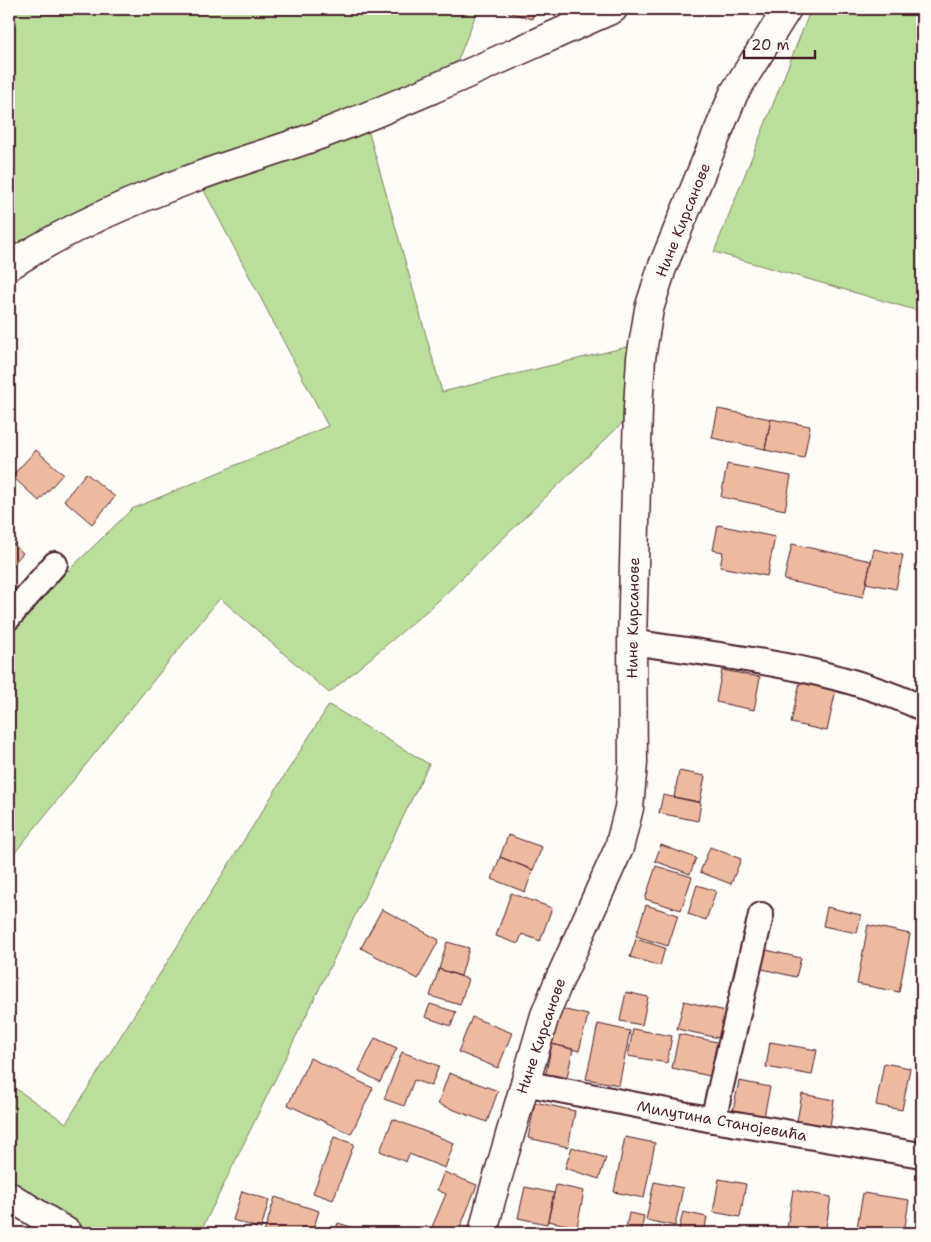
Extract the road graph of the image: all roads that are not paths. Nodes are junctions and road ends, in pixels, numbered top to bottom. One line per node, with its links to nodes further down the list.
1 (613, 9): 3 (street)
2 (787, 9): 6 (street, Нине Кирсанове)
3 (9, 266)
4 (55, 564): 5 (street)
5 (9, 616)
6 (632, 642): 7 (street); 9 (street, Нине Кирсанове)
7 (922, 708)
8 (761, 915): 10 (street)
9 (524, 1084): 10 (street, Милутина Станојевића); 14 (street, Нине Кирсанове)
10 (713, 1120): 11 (street, Милутина Станојевића)
11 (921, 1155)
12 (9, 1196): 13 (street)
13 (68, 1233)
14 (483, 1233)

